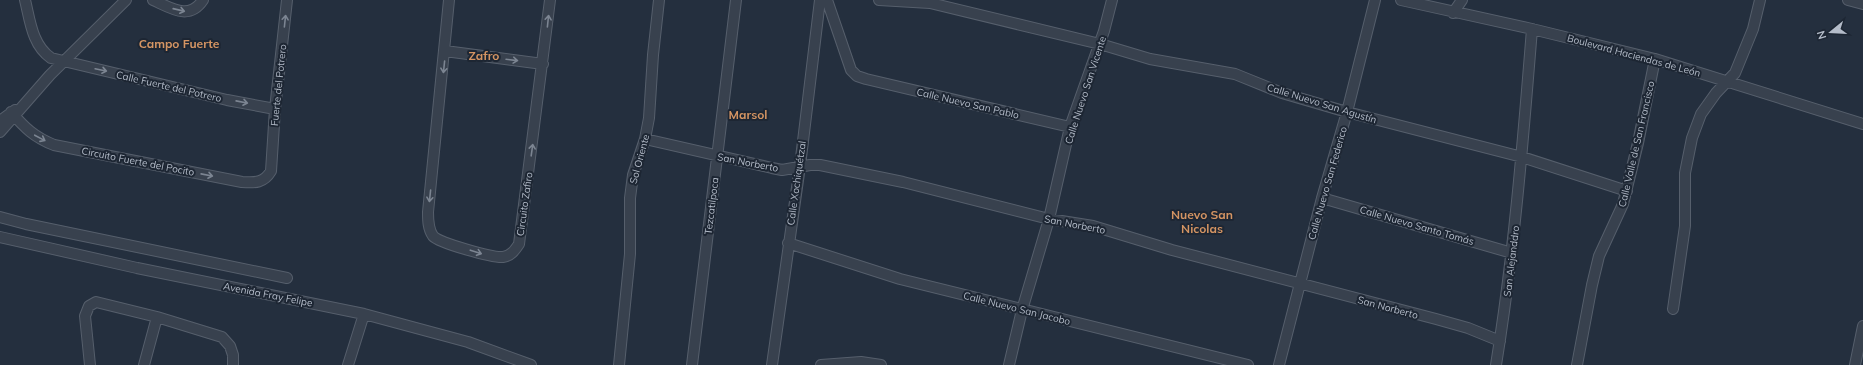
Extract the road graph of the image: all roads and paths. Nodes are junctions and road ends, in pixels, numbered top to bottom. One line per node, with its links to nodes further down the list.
1 (25, 0): 25 (street, Calle Fuerte del Potrero)
2 (126, 0): 25 (street)
3 (153, 0): 4 (street, one-way to 4)
4 (203, 0)
5 (287, 0): 28 (street, Fuerte del Potrero, one-way to 5)
6 (449, 0): 23 (street, Circuito Zafiro)
7 (550, 0): 26 (street, Circuito Zafiro, one-way to 7)
8 (659, 0): 35 (street, Sol Oriente)
9 (736, 0): 36 (street, Tezcatilpoca)
10 (820, 0): 38 (street, Calle Xochiquétzal)
11 (827, 0): 33 (street, Calle Nuevo San Pablo)
12 (879, 0): 22 (street, Calle Nuevo San Agustín)
13 (1112, 0): 22 (street, Calle Nuevo San Vicente)
14 (1375, 0): 29 (street, Calle Nuevo San Federico)
15 (1401, 0): 20 (street, Boulevard Haciendas de León)
16 (1462, 0): 20 (street)
17 (1760, 0): 27 (street)
18 (1848, 0): 19 (street)
19 (1863, 4)
20 (1453, 13): 21 (street, Boulevard Haciendas de León)
21 (1532, 29): 24 (street, Boulevard Haciendas de León); 37 (street, San Alejanddro)
22 (1100, 44): 29 (street, Calle Nuevo San Agustín); 33 (street, Calle Nuevo San Vicente)
23 (445, 51): 26 (street, one-way to 26); 26 (street, Circuito Zafiro, one-way to 26)
24 (1655, 60): 27 (street, Boulevard Haciendas de León); 40 (street, Calle Valle de San Francisco)
25 (63, 62): 28 (street, Calle Fuerte del Potrero, one-way to 28); 30 (street)
26 (543, 64)
27 (1728, 81): 32 (street, Boulevard Haciendas de León); 49 (street)
28 (275, 109): 39 (street, Fuerte del Potrero)
29 (1347, 112): 37 (street, Calle Nuevo San Agustín); 41 (street, Calle Nuevo San Federico)
30 (13, 114): 31 (street); 34 (street); 39 (street, Circuito Fuerte del Pocito, one-way to 39)
31 (0, 121)
32 (1863, 124)
33 (1070, 128): 43 (street, Calle Nuevo San Vicente)
34 (0, 132)
35 (645, 139): 36 (street, San Norberto); 60 (street, Sol Oriente)
36 (717, 157): 38 (street, San Norberto); 61 (street, Tezcatilpoca)
37 (1522, 157): 40 (street); 46 (street, San Alejanddro)
38 (800, 166): 43 (street, San Norberto); 45 (street, Calle Xochiquétzal)
39 (271, 171)
40 (1627, 191): 69 (street, Calle Valle de San Francisco)
41 (1322, 198): 46 (street, Calle Nuevo Santo Tomás); 48 (street, Calle Nuevo San Federico)
42 (0, 217): 47 (street, Avenida Fray Felipe)
43 (1048, 219): 48 (street, San Norberto); 50 (street, Calle Nuevo San Vicente)
44 (0, 238): 51 (street, Avenida Fray Felipe)
45 (788, 243): 50 (street, Calle Nuevo San Jacobo); 62 (street, Calle Xochiquétzal)
46 (1512, 253): 54 (street, San Alejanddro)
47 (287, 278)
48 (1299, 283): 54 (street, San Norberto); 67 (street, Calle Nuevo San Federico)
49 (1673, 309)
50 (1022, 310): 65 (street, Calle Nuevo San Vicente); 66 (street, Calle Nuevo San Jacobo)
51 (364, 314): 55 (street, Avenida Fray Felipe); 59 (street)
52 (157, 317): 56 (street); 57 (street); 58 (street)
53 (1863, 326): 70 (street)
54 (1500, 341): 68 (street, San Alejanddro)
55 (526, 364)
56 (90, 365)
57 (144, 365)
58 (233, 365)
59 (348, 365)
60 (619, 365)
61 (692, 365)
62 (772, 365)
63 (821, 365): 64 (street)
64 (881, 365)
65 (1009, 365)
66 (1248, 365)
67 (1278, 365)
68 (1496, 365)
69 (1577, 365)
70 (1856, 365)

